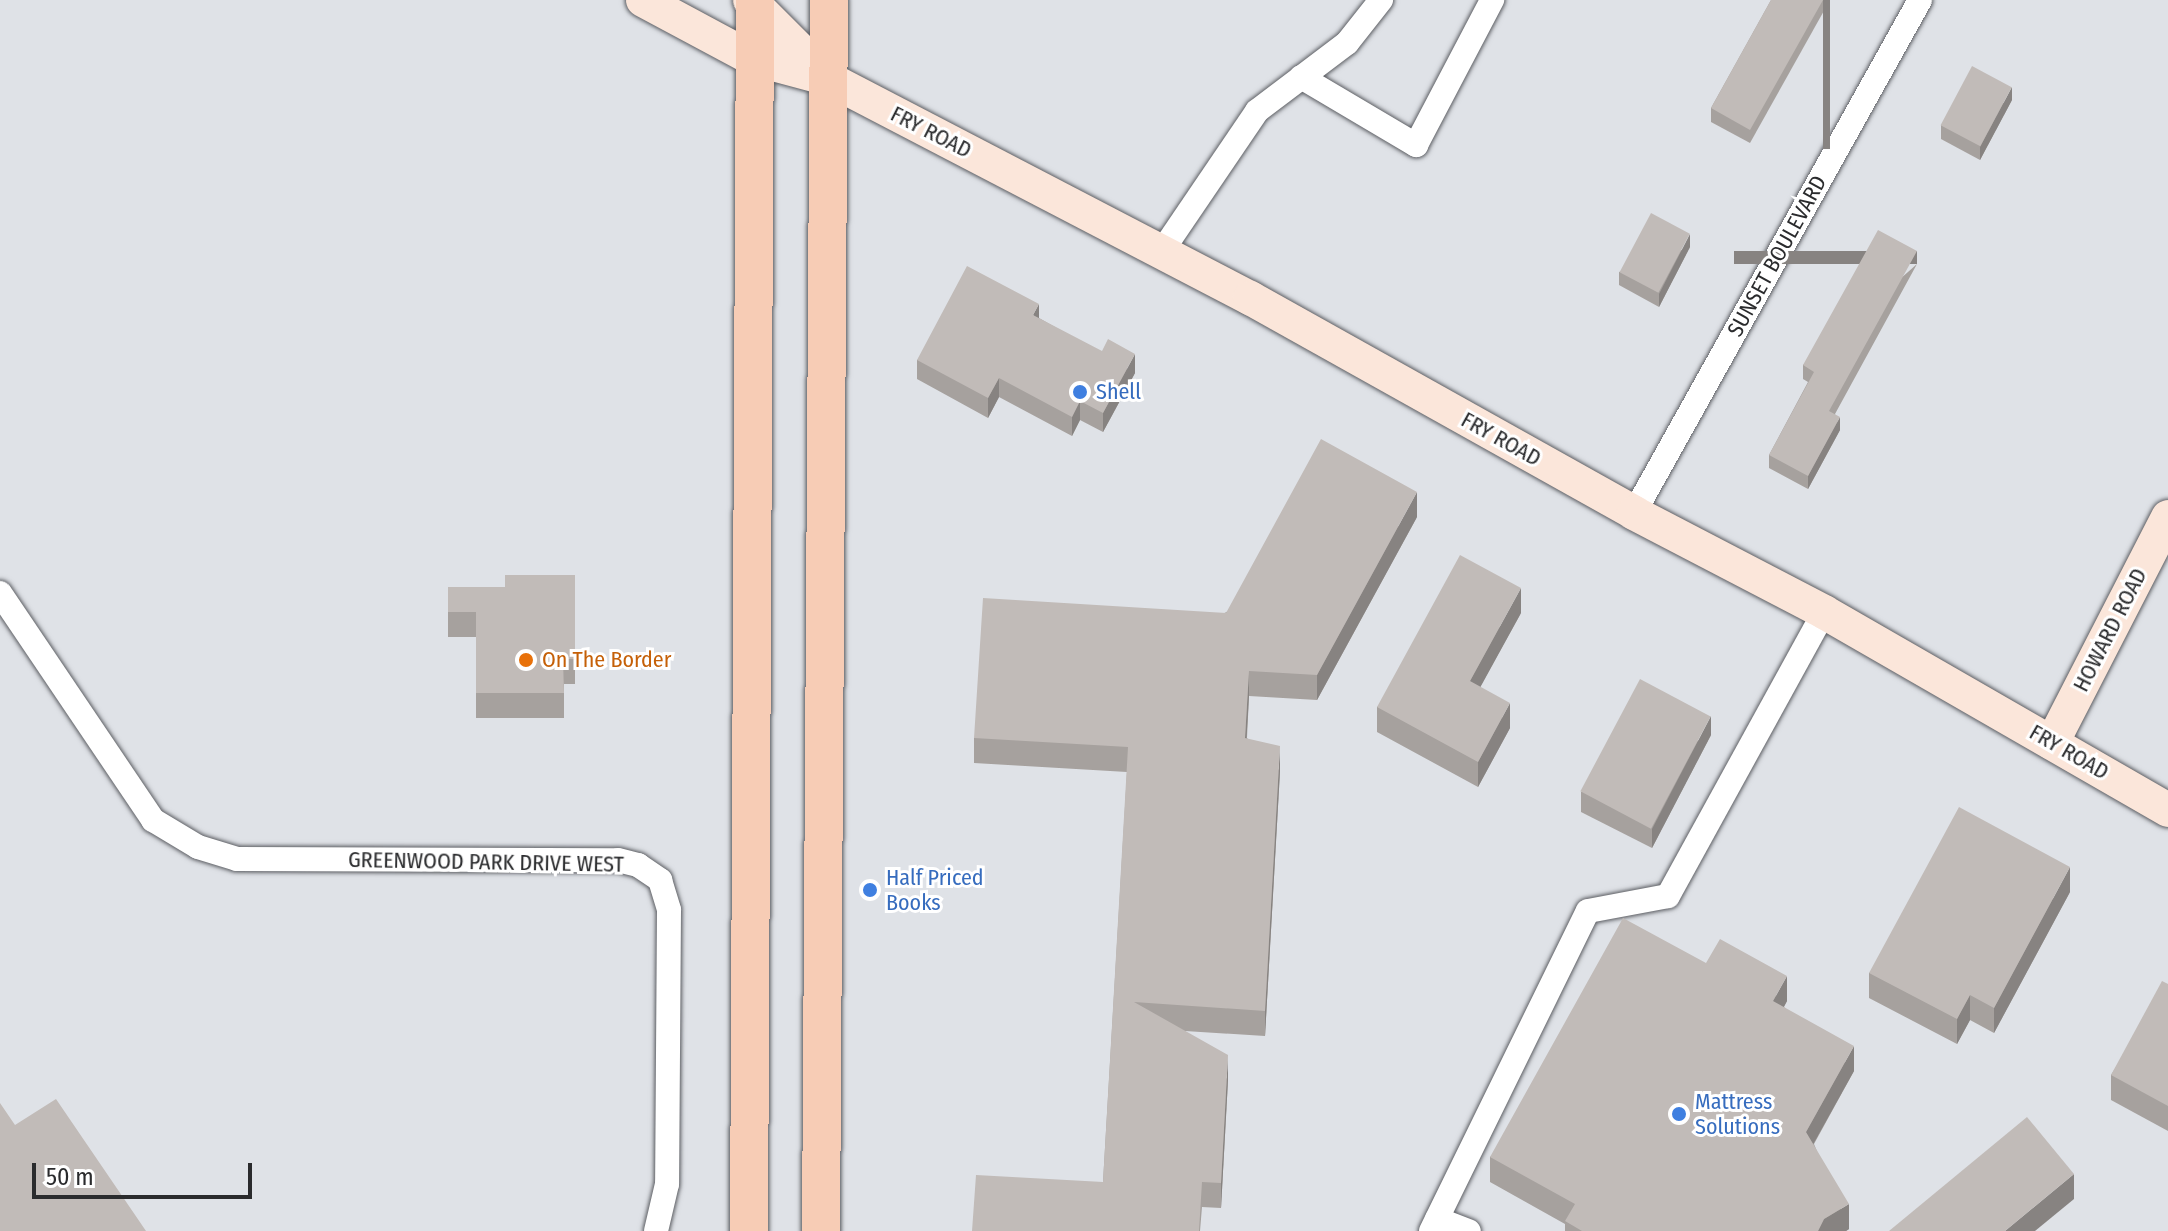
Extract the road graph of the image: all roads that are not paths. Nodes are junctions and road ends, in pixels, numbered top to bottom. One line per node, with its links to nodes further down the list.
1 (643, 0): 7 (street, FRY ROAD)
2 (829, 0): 9 (main road)
3 (1380, 0): 8 (street)
4 (1492, 0): 8 (street)
5 (1920, 0): 11 (street, SUNSET BOULEVARD)
6 (753, 1): 7 (main road); 9 (street, FRY ROAD)
7 (751, 58): 9 (street, FRY ROAD); 19 (main road)
8 (1301, 77): 10 (street)
9 (829, 79): 10 (street, FRY ROAD); 20 (main road)
10 (1162, 251): 11 (street, FRY ROAD)
11 (1634, 513): 14 (street, FRY ROAD)
12 (2168, 517): 15 (street, HOWARD ROAD)
13 (0, 593): 18 (street, GREENWOOD PARK DRIVE WEST)
14 (1824, 612): 15 (street, FRY ROAD); 17 (street)
15 (2052, 743): 16 (street, FRY ROAD)
16 (2168, 810)
17 (1434, 1225): 21 (street)
18 (656, 1231)
19 (749, 1231)
20 (821, 1231)
21 (1469, 1231)

